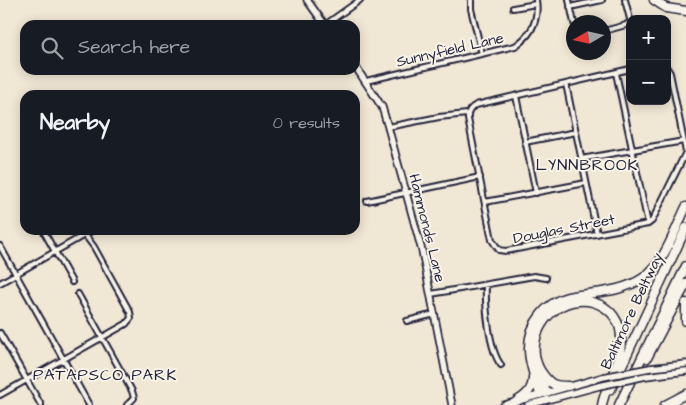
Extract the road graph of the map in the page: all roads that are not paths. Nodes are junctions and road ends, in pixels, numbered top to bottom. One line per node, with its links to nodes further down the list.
1 (307, 0): 14 (street)
2 (360, 0): 15 (street)
3 (471, 0): 18 (street)
4 (569, 0): 9 (street)
5 (602, 0): 9 (street)
6 (625, 0): 13 (street)
7 (654, 0): 11 (highway)
8 (536, 2): 10 (street); 18 (street, Sunnyfield Lane)
9 (570, 7): 12 (street)
10 (513, 8)
11 (686, 11)
12 (572, 15)
13 (629, 15)
14 (321, 20)
15 (332, 20)
16 (626, 25): 17 (street)
17 (611, 29)
18 (482, 54): 23 (street, Sunnyfield Lane)
19 (626, 71): 20 (street)
20 (616, 72): 24 (street); 31 (street)
21 (360, 73): 23 (street, Hammonds Lane)
22 (671, 78): 29 (street)
23 (366, 81): 27 (street, Hammonds Lane)
24 (566, 84): 25 (street); 28 (street)
25 (516, 96): 26 (street); 30 (street)
26 (467, 114): 27 (street); 33 (street, Douglas Street)
27 (388, 127): 35 (street, Hammonds Lane)
28 (576, 132): 30 (street); 32 (street)
29 (684, 141): 31 (street); 40 (street)
30 (525, 142): 36 (street)
31 (632, 150): 32 (street); 40 (street)
32 (582, 159): 34 (street)
33 (480, 178): 35 (street); 38 (street, Douglas Street)
34 (586, 183): 36 (street); 42 (street)
35 (406, 192): 37 (street); 56 (street, Hammonds Lane)
36 (536, 193): 38 (street)
37 (367, 200)
38 (485, 202): 42 (street, Douglas Street)
39 (686, 207): 67 (highway)
40 (648, 224): 42 (street, Douglas Street)
41 (686, 228): 63 (highway, Baltimore Beltway)
42 (597, 234)
43 (46, 235): 47 (street)
44 (86, 235): 47 (street); 62 (street)
45 (686, 240): 63 (highway)
46 (0, 246): 49 (street)
47 (55, 252): 49 (street); 51 (street)
48 (686, 266): 82 (highway)
49 (16, 274): 52 (street); 64 (street)
50 (546, 278): 54 (street)
51 (72, 282)
52 (0, 283)
53 (686, 284): 82 (highway, Baltimore Beltway)
54 (486, 285): 56 (street); 66 (street)
55 (78, 294): 62 (street)
56 (431, 294): 58 (street, Hammonds Lane)
57 (686, 304): 60 (highway)
58 (435, 314): 59 (street); 78 (street, Hammonds Lane)
59 (407, 321)
60 (686, 322)
61 (0, 333): 69 (street)
62 (102, 337): 64 (street); 77 (street)
63 (630, 350): 81 (highway, Baltimore Beltway)
64 (63, 359): 69 (street); 76 (street)
65 (686, 364): 70 (street, bridge)
66 (501, 365)
67 (535, 366): 70 (highway); 73 (highway); 74 (highway); 81 (highway)
68 (686, 371): 73 (street, bridge)
69 (26, 380): 72 (street); 75 (street)
70 (568, 386): 73 (street)
71 (686, 392): 83 (highway)
72 (0, 394)
73 (545, 398): 74 (street); 80 (street)
74 (517, 401): 79 (street)
75 (41, 405)
76 (89, 405)
77 (127, 405)
78 (452, 405)
79 (504, 405)
80 (528, 405)
81 (602, 405)
82 (620, 405)
83 (665, 405)

